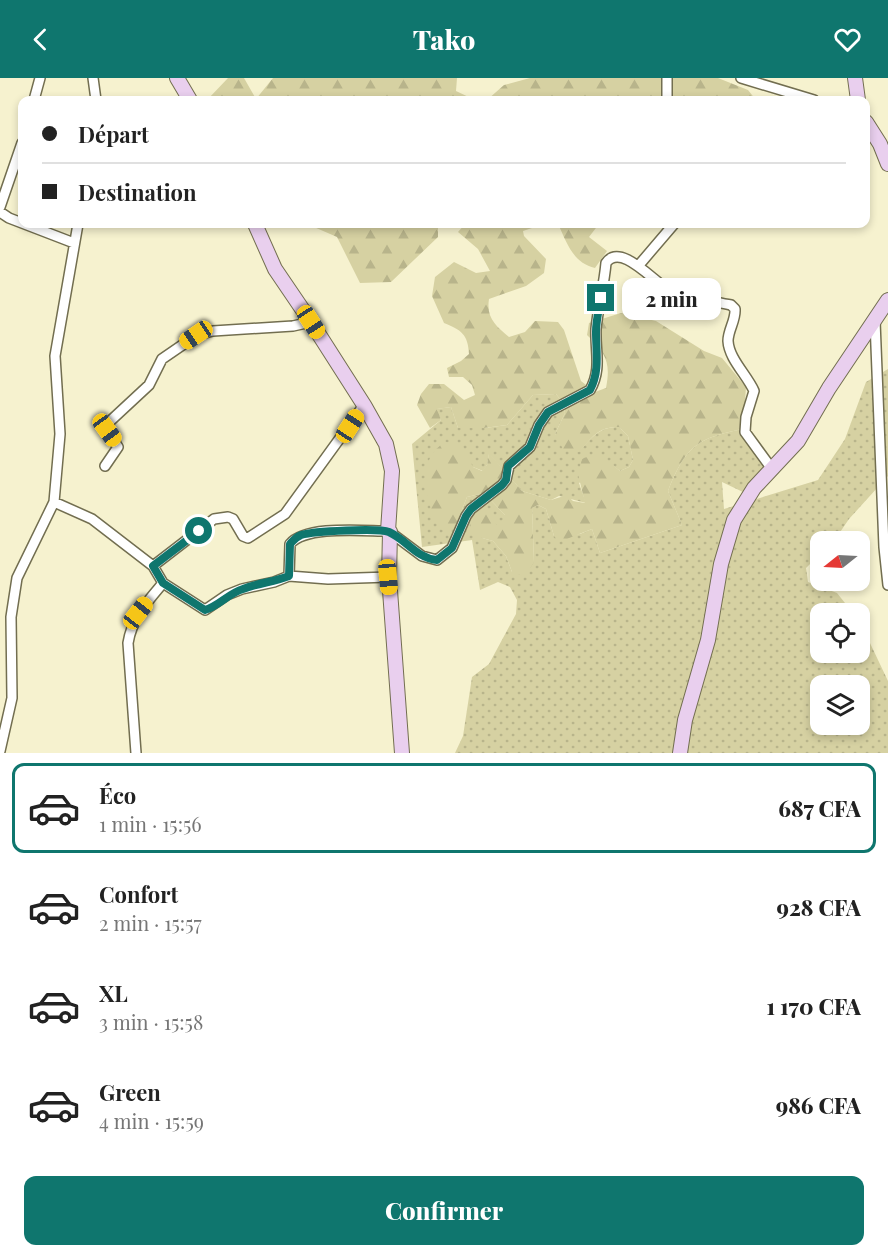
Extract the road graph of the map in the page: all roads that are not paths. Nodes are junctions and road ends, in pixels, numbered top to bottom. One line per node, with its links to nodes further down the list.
1 (40, 78): 7 (street)
2 (93, 78): 8 (street)
3 (177, 78): 9 (street)
4 (667, 78): 10 (street)
5 (741, 78): 11 (street)
6 (855, 78): 12 (street)
7 (35, 96)
8 (95, 96)
9 (188, 96)
10 (667, 96)
11 (801, 96)
12 (857, 96)
13 (870, 128): 14 (street)
14 (884, 149): 16 (street)
15 (18, 155): 17 (street)
16 (888, 164)
17 (0, 207)
18 (0, 212): 19 (street)
19 (18, 221)
20 (35, 228): 24 (street)
21 (77, 228): 24 (street)
22 (257, 228): 28 (street)
23 (671, 228): 25 (street)
24 (74, 243): 32 (street)
25 (639, 265): 31 (street); 33 (street)
26 (888, 300): 27 (street)
27 (881, 316): 31 (street); 38 (street)
28 (311, 322): 29 (street); 30 (street)
29 (364, 405): 33 (street); 34 (street)
30 (105, 466)
31 (772, 469): 43 (street)
32 (54, 502): 34 (street); 39 (street)
33 (389, 532): 35 (street); 36 (street)
34 (153, 566): 37 (street)
35 (289, 576): 36 (street); 37 (street)
36 (388, 577): 42 (street)
37 (163, 583): 41 (street)
38 (888, 585)
39 (0, 749): 40 (street)
40 (10, 753)
41 (136, 753)
42 (402, 753)
43 (680, 753)

